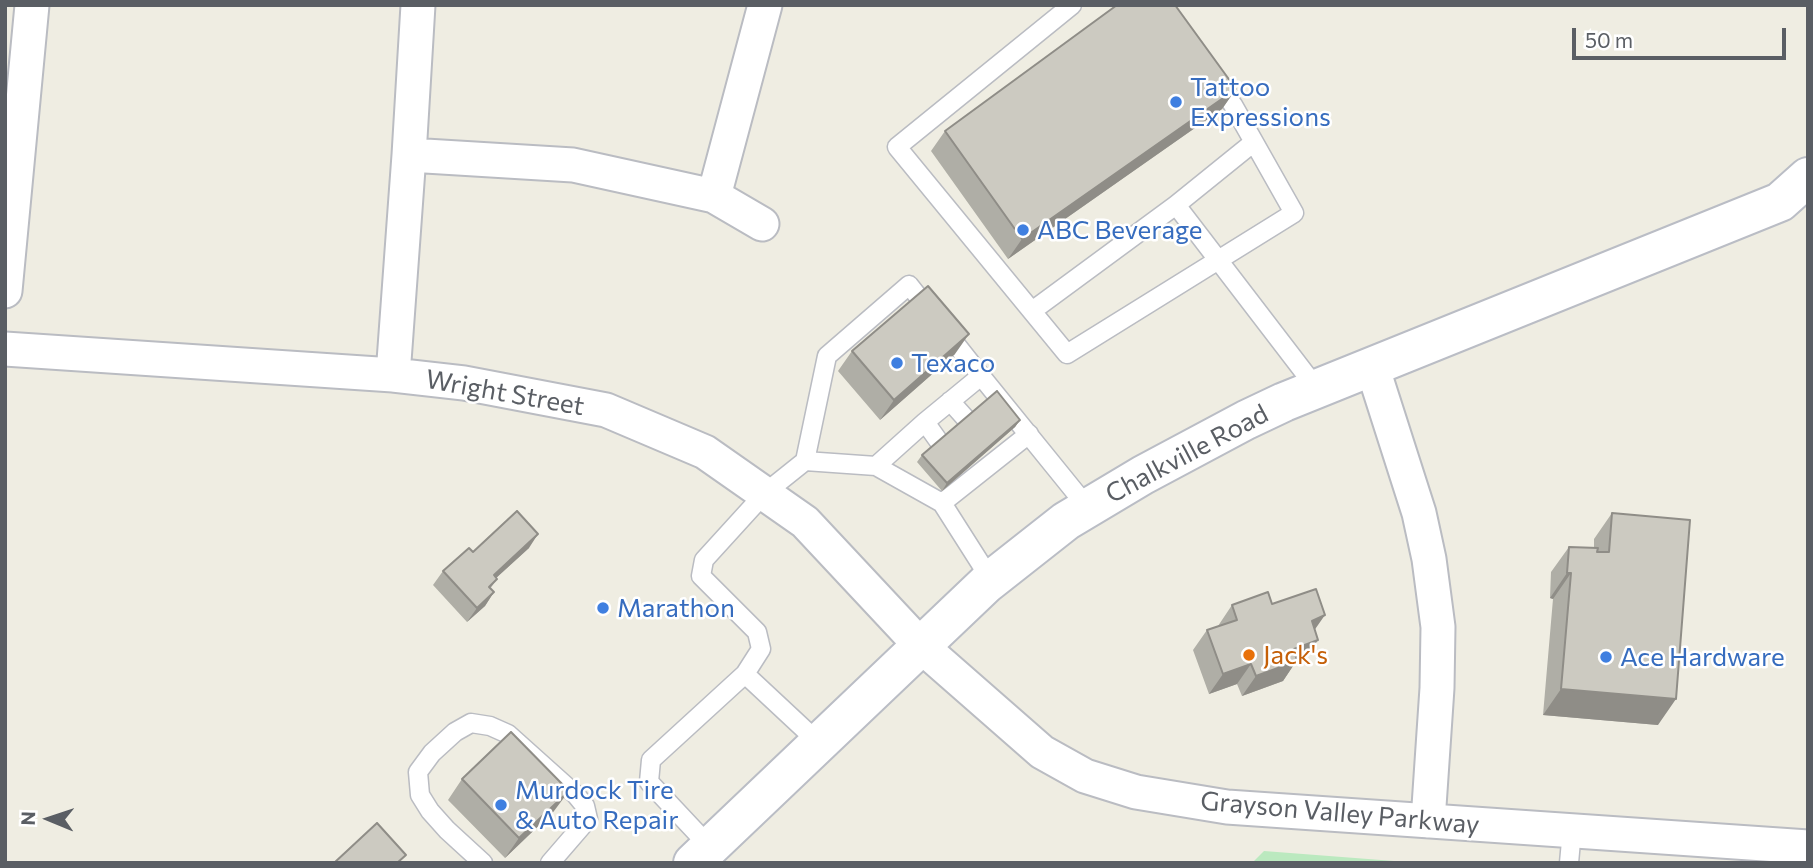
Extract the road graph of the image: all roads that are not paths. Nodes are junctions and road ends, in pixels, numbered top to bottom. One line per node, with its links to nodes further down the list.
1 (32, 5): 13 (street)
2 (418, 5): 7 (street)
3 (765, 5): 9 (street)
4 (1072, 5): 14 (lane)
5 (1201, 60): 6 (lane)
6 (1254, 142): 10 (lane); 12 (lane)
7 (409, 155): 9 (street); 17 (street)
8 (1799, 193): 16 (main road, Chalkville Road)
9 (714, 196): 11 (street)
10 (1176, 205): 12 (lane); 14 (lane)
11 (762, 224)
12 (1218, 261): 14 (lane); 19 (lane)
13 (5, 291)
14 (1032, 312)
15 (5, 348): 17 (street, Wright Street)
16 (1372, 366): 19 (main road, Chalkville Road); 34 (street)
17 (393, 375): 27 (street, Wright Street)
18 (981, 376): 20 (lane); 23 (lane); 25 (lane)
19 (1317, 389): 29 (main road, Chalkville Road)
20 (950, 401): 21 (lane); 22 (lane)
21 (967, 420)
22 (925, 422): 24 (lane); 26 (lane)
23 (1029, 434): 28 (lane); 29 (lane)
24 (940, 443)
25 (806, 461): 26 (lane); 27 (lane)
26 (876, 466): 28 (lane)
27 (765, 494): 31 (street, Wright Street); 32 (lane)
28 (942, 503): 30 (lane)
29 (1088, 508): 30 (main road, Chalkville Road)
30 (991, 580): 31 (main road, Chalkville Road)
31 (921, 646): 33 (main road, Chalkville Road); 34 (street, Grayson Valley Parkway)
32 (745, 674): 33 (lane); 37 (lane)
33 (819, 743): 37 (main road, Chalkville Road)
34 (1428, 821): 35 (street, Grayson Valley Parkway)
35 (1570, 847): 36 (street, Grayson Valley Parkway)
36 (1808, 847)
37 (701, 855)
38 (484, 863): 39 (lane)
39 (550, 863)

